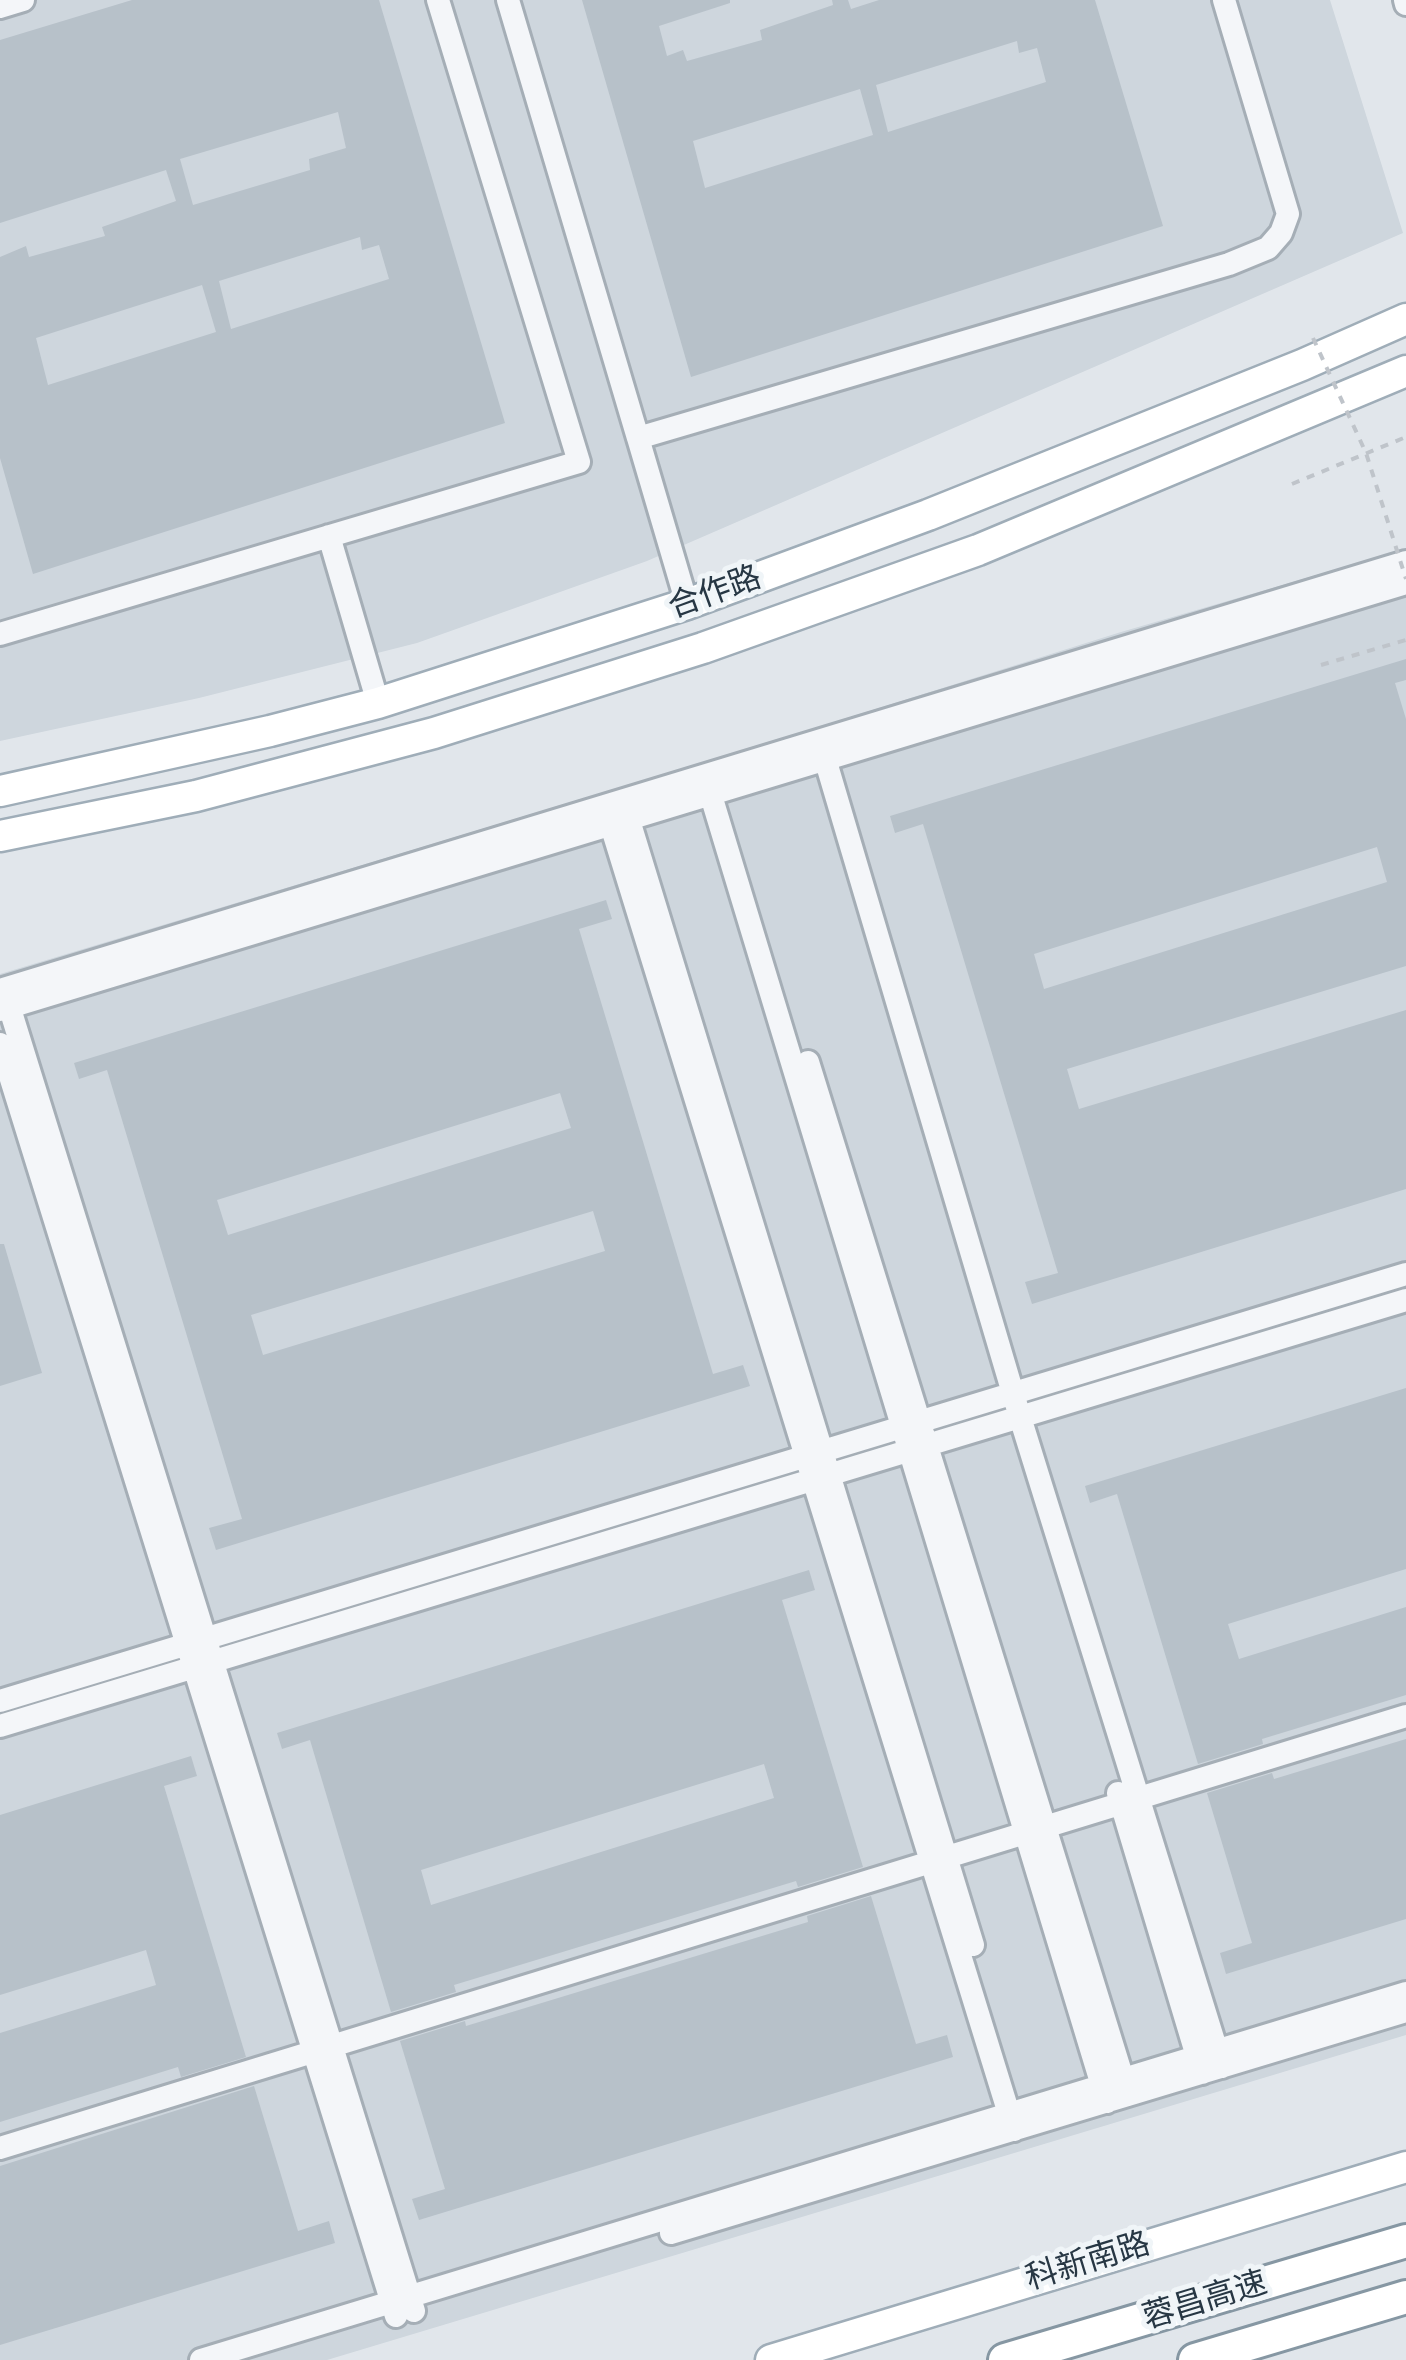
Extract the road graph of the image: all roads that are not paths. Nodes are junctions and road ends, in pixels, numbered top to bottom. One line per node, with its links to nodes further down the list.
1 (23, 0): 5 (lane)
2 (438, 0): 9 (lane)
3 (508, 0): 8 (lane)
4 (1224, 0): 8 (lane)
5 (0, 7)
6 (1406, 318): 12 (main road, 合作路)
7 (1406, 371): 19 (main road, 合作路)
8 (638, 438): 12 (lane)
9 (329, 536): 13 (lane); 14 (lane)
10 (1406, 562): 15 (lane)
11 (1406, 581): 15 (lane)
12 (687, 604): 14 (main road, 合作路)
13 (0, 634)
14 (378, 703): 17 (main road, 合作路)
15 (815, 752): 16 (lane); 24 (lane)
16 (715, 783): 18 (lane); 26 (lane)
17 (0, 792)
18 (617, 812): 20 (lane); 28 (lane)
19 (0, 836)
20 (3, 999): 30 (lane)
21 (0, 1044): 30 (lane)
22 (1406, 1274): 24 (lane)
23 (1406, 1300): 25 (lane)
24 (1006, 1396): 25 (lane); 26 (lane)
25 (1013, 1419): 27 (lane); 35 (lane)
26 (911, 1424): 27 (lane); 28 (lane)
27 (918, 1448): 29 (lane); 36 (lane)
28 (814, 1454): 29 (lane); 30 (lane)
29 (821, 1477): 31 (lane); 37 (lane)
30 (196, 1641): 31 (lane); 32 (lane)
31 (203, 1664): 34 (lane); 40 (lane)
32 (0, 1701)
33 (1406, 1716): 35 (lane)
34 (0, 1726)
35 (1129, 1801): 36 (lane); 41 (lane)
36 (1035, 1830): 37 (lane); 42 (lane)
37 (939, 1860): 40 (lane); 43 (lane)
38 (1406, 1993): 41 (lane)
39 (1406, 2011): 41 (lane)
40 (323, 2048): 44 (lane); 48 (lane)
41 (1210, 2062): 42 (lane)
42 (1115, 2091): 43 (lane)
43 (1019, 2120): 48 (lane)
44 (0, 2148)
45 (1406, 2167): 51 (main road, 科新南路)
46 (1406, 2241): 52 (highway, 蓉昌高速)
47 (1406, 2297): 53 (highway, 蓉昌高速)
48 (403, 2306): 49 (lane); 50 (lane)
49 (201, 2360)
50 (252, 2360)
51 (771, 2360)
52 (1005, 2360)
53 (1196, 2360)

